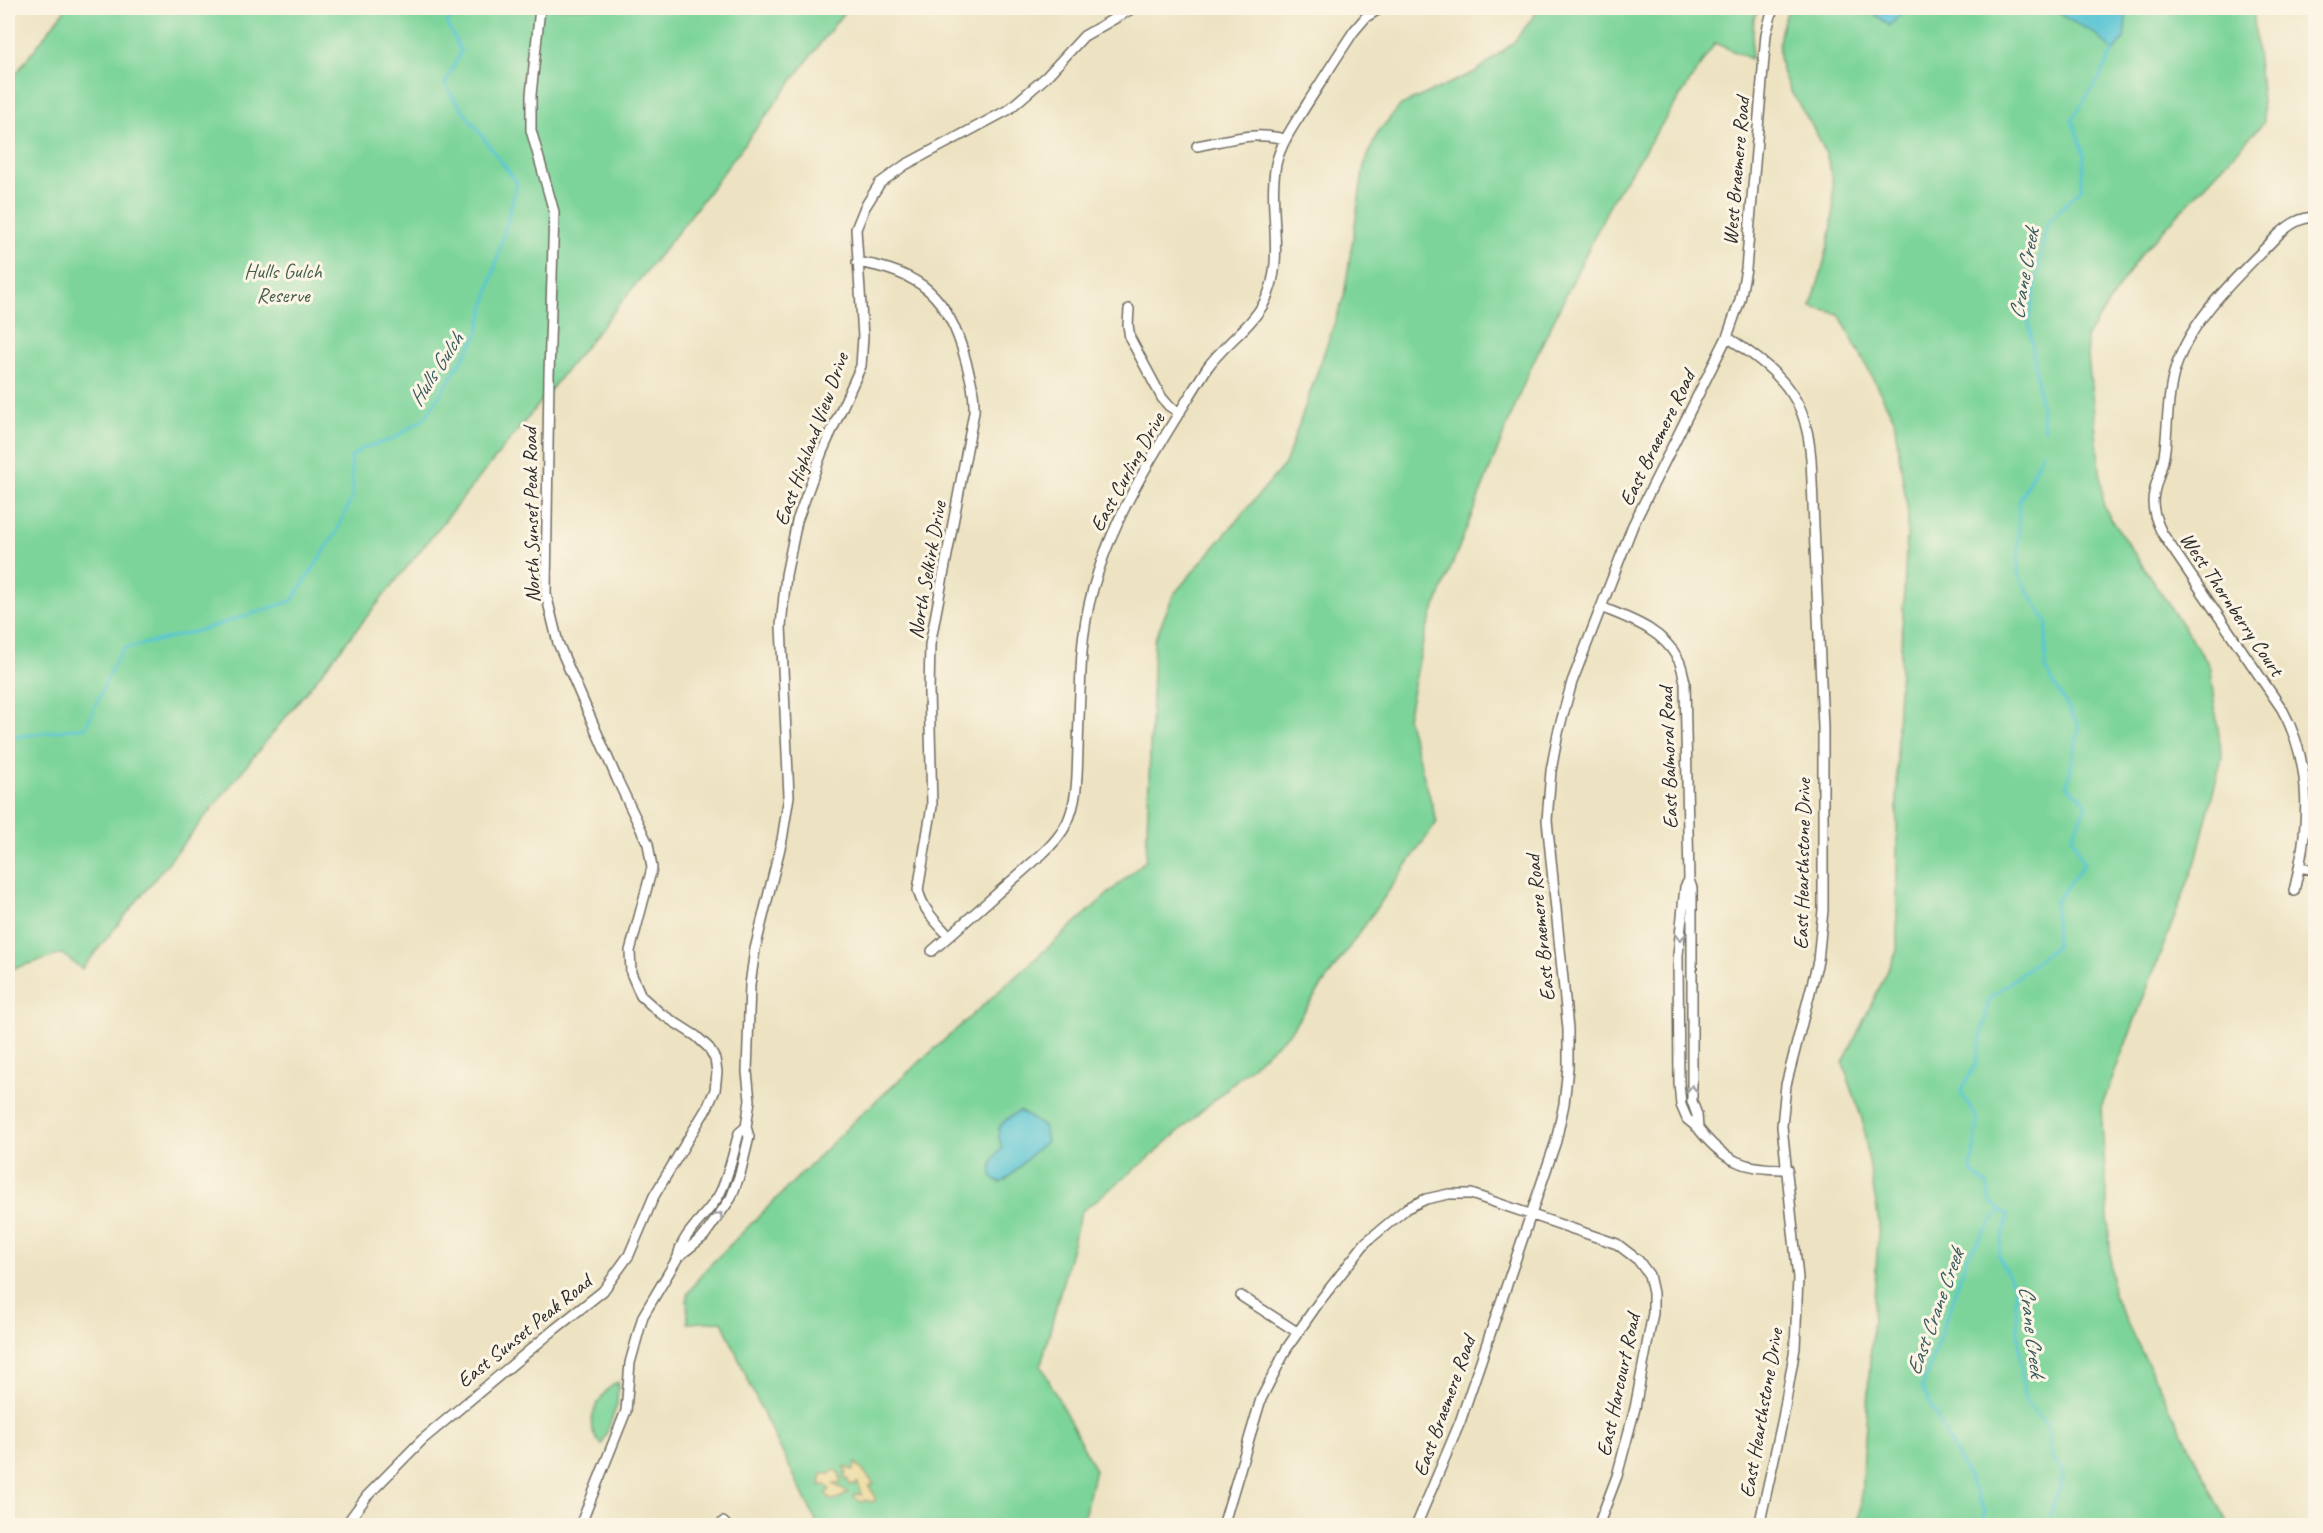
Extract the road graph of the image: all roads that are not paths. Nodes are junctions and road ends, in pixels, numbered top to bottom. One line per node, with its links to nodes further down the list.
1 (540, 8): 19 (street, North Sunset Peak Road)
2 (1133, 8): 8 (street, East Highland View Drive)
3 (1379, 8): 5 (street, East Curling Drive)
4 (1773, 8): 10 (street, West Braemere Road)
5 (1286, 139): 6 (street); 11 (street, East Curling Drive)
6 (1197, 147)
7 (2316, 217): 13 (street, West Thornberry Court)
8 (857, 262): 17 (street, North Selkirk Drive); 26 (street, East Highland View Drive)
9 (1129, 309): 11 (street)
10 (1727, 337): 12 (street, East Braemere Road); 21 (street, East Hearthstone Drive)
11 (1180, 413): 17 (street, East Curling Drive)
12 (1600, 608): 15 (street, East Balmoral Road); 22 (street, East Braemere Road)
13 (2299, 867): 14 (street); 16 (street, West Thornberry Court)
14 (2316, 870)
15 (1689, 880): 20 (street, East Balmoral Road, one-way to 15); 20 (street, East Balmoral Road, one-way to 20)
16 (2294, 891)
17 (949, 936): 18 (street, East Curling Drive)
18 (932, 951)
19 (717, 1072): 25 (street, East Sunset Peak Road)
20 (1698, 1128): 21 (street, East Balmoral Road)
21 (1788, 1169): 30 (street, East Hearthstone Drive)
22 (1532, 1215): 24 (street, East Harcourt Road); 28 (street, East Braemere Road); 29 (street, East Harcourt Road)
23 (1241, 1296): 24 (street)
24 (1298, 1332): 27 (street, East Harcourt Road)
25 (345, 1526)
26 (580, 1526)
27 (1223, 1526)
28 (1416, 1526)
29 (1598, 1526)
30 (1759, 1526)

